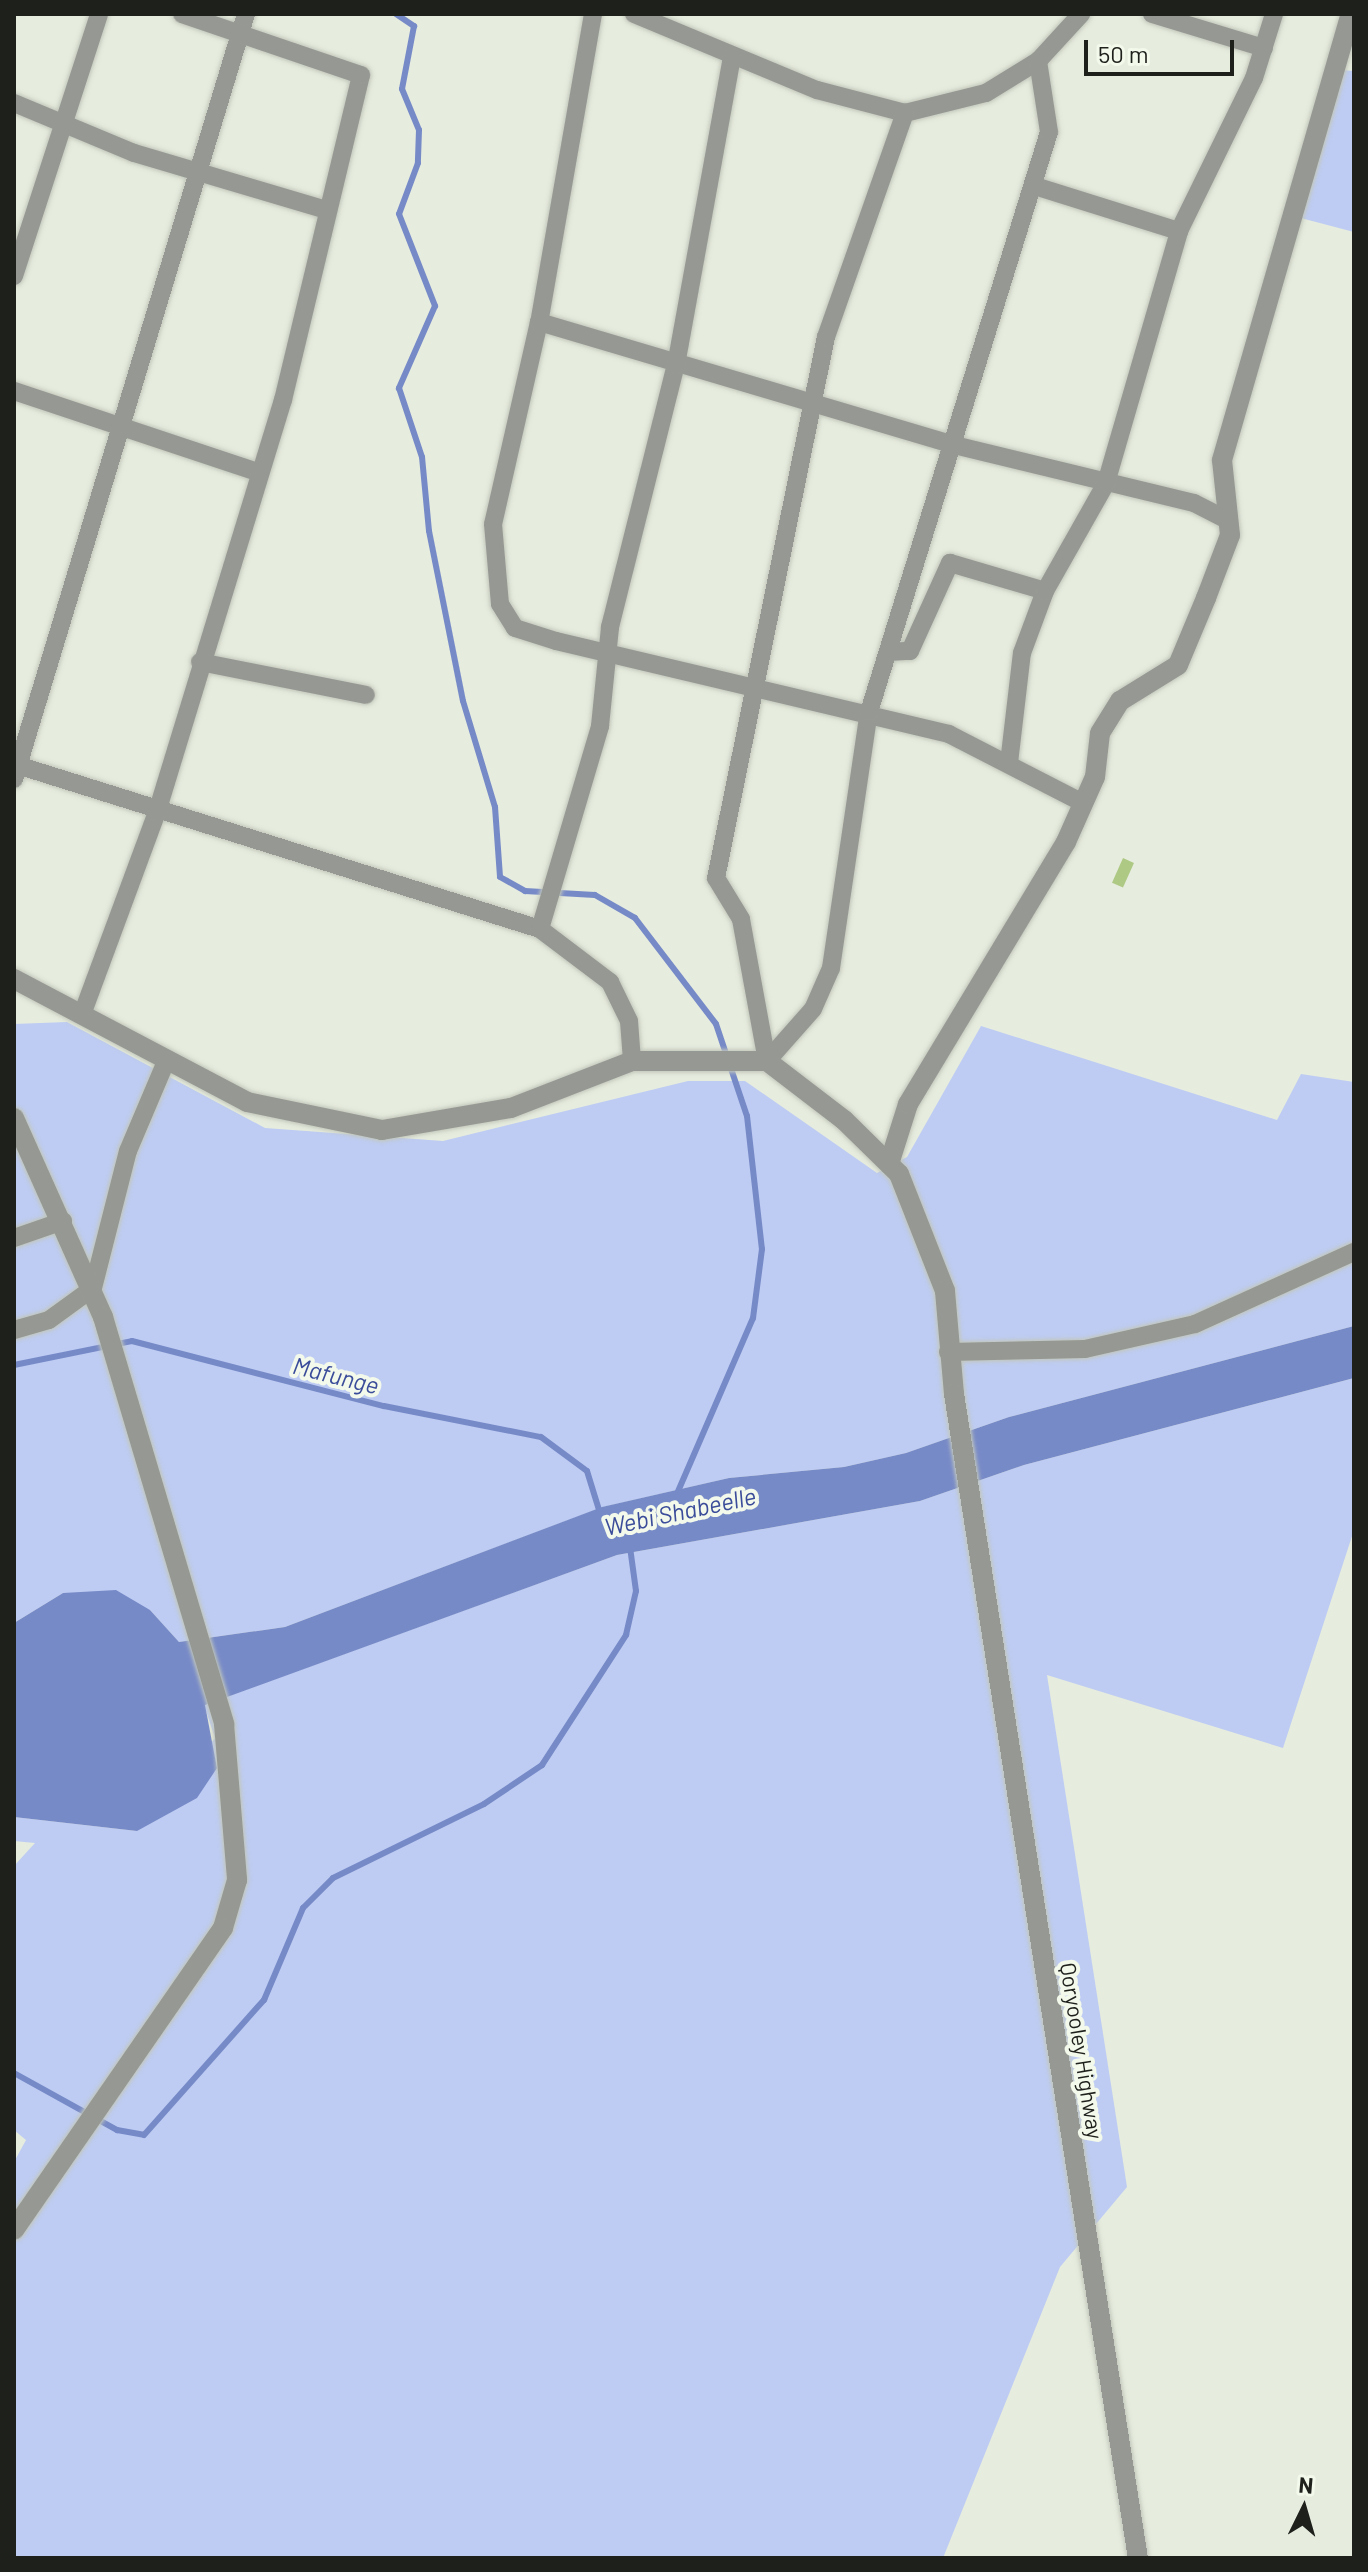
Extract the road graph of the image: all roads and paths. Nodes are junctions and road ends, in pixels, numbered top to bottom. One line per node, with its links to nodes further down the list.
1 (99, 14): 16 (street)
2 (182, 14): 10 (street)
3 (246, 14): 10 (street)
4 (593, 14): 22 (street)
5 (634, 14): 12 (street)
6 (1081, 14): 13 (street)
7 (1152, 14): 11 (street)
8 (1274, 14): 11 (street)
9 (1351, 14): 30 (street)
10 (241, 34): 17 (street); 19 (street)
11 (1264, 48): 20 (street)
12 (732, 57): 15 (street); 23 (street)
13 (1038, 61): 15 (street); 18 (street)
14 (14, 103): 16 (street)
15 (905, 113): 25 (street)
16 (67, 120): 17 (street); 21 (street)
17 (201, 169): 19 (street); 26 (street)
18 (1035, 186): 20 (street); 27 (street)
19 (327, 210): 28 (street)
20 (1179, 231): 29 (street)
21 (14, 276)
22 (539, 322): 23 (street); 32 (street)
23 (676, 365): 25 (street); 32 (street)
24 (14, 391): 26 (street)
25 (812, 399): 27 (street); 35 (street)
26 (119, 427): 28 (street); 39 (street)
27 (950, 444): 29 (street); 33 (street)
28 (260, 473): 34 (street)
29 (1106, 483): 30 (street); 31 (street)
30 (1225, 519): 40 (street)
31 (1045, 591): 33 (street); 38 (street)
32 (613, 651): 35 (street); 42 (street)
33 (888, 652): 37 (street)
34 (200, 662): 36 (street); 41 (street)
35 (751, 693): 37 (street); 46 (street)
36 (366, 695)
37 (869, 712): 38 (street); 46 (street)
38 (1009, 763): 40 (street)
39 (15, 770): 41 (street)
40 (1083, 803): 49 (street)
41 (157, 812): 42 (street); 44 (street)
42 (540, 929): 45 (street)
43 (14, 979): 44 (street)
44 (83, 1012): 47 (street)
45 (632, 1061): 46 (street); 47 (street)
46 (767, 1061): 49 (street)
47 (165, 1064): 53 (street)
48 (14, 1118): 50 (street)
49 (889, 1164): 55 (street)
50 (63, 1221): 51 (street); 53 (street)
51 (14, 1238)
52 (1354, 1252): 55 (street)
53 (93, 1288): 54 (street); 56 (street)
54 (14, 1330)
55 (948, 1352): 57 (street, Qoryooley Highway)
56 (14, 2230)
57 (1138, 2558)

